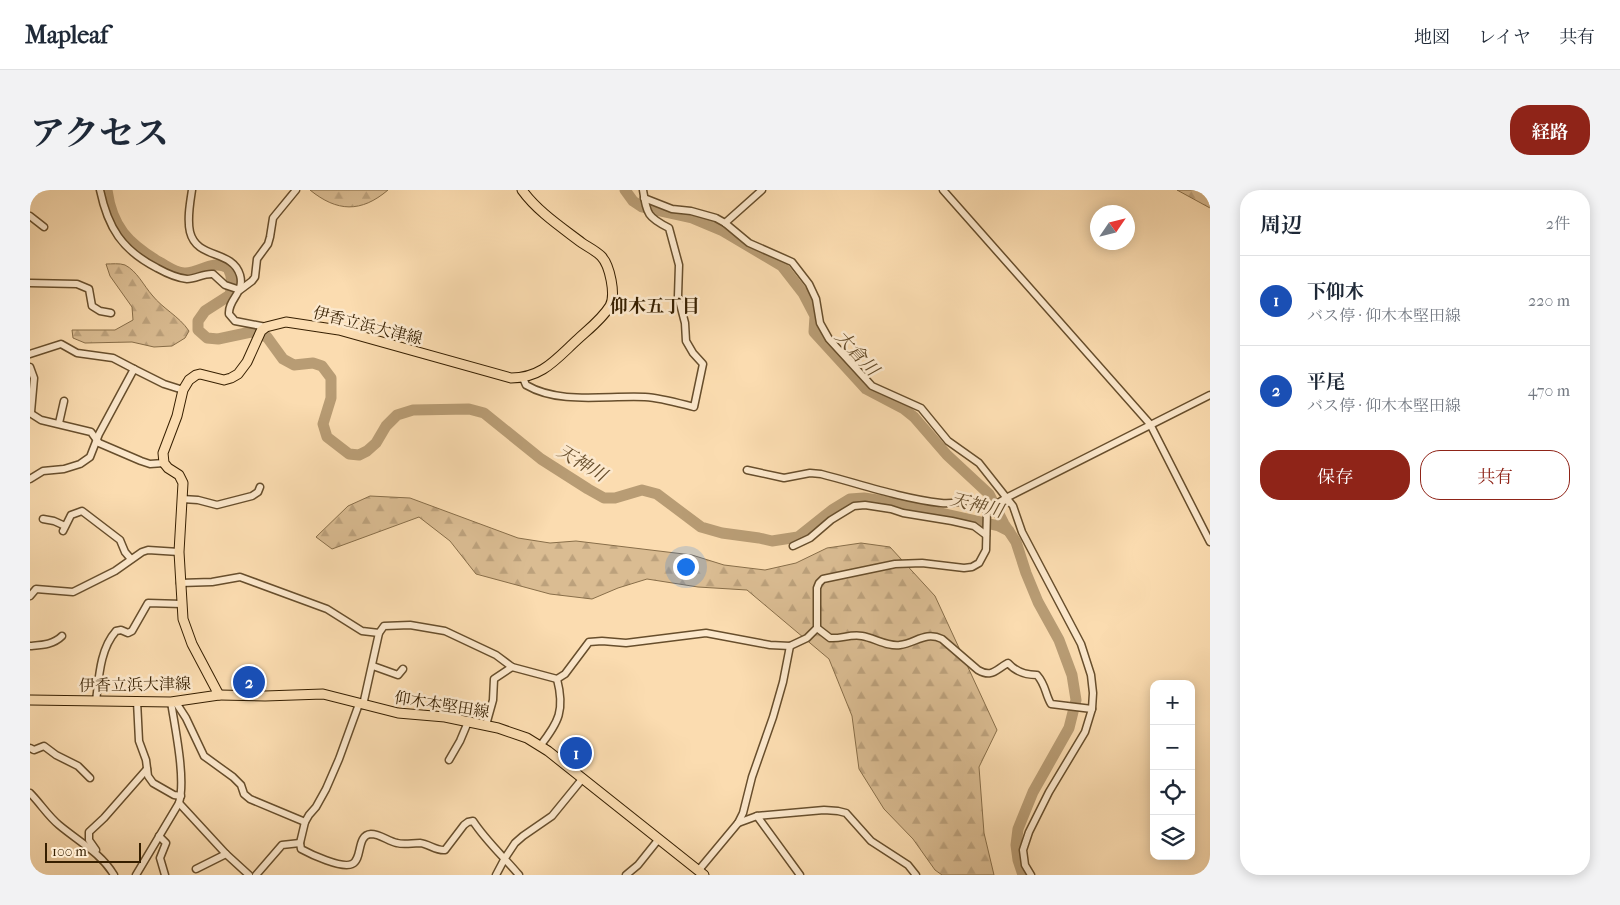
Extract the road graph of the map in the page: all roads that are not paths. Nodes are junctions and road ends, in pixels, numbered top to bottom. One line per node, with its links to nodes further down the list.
1 (100, 190): 13 (street)
2 (192, 190): 13 (street)
3 (296, 190): 13 (street)
4 (522, 190): 19 (main road)
5 (643, 190): 8 (street)
6 (762, 190): 10 (street)
7 (942, 190): 25 (street)
8 (644, 198): 10 (street); 19 (street)
9 (30, 216): 11 (street)
10 (725, 223): 31 (street)
11 (44, 227)
12 (30, 283): 14 (street)
13 (238, 290): 15 (street)
14 (111, 314)
15 (264, 329): 19 (main road, 伊香立浜大津線); 20 (main road)
16 (30, 354): 18 (street)
17 (30, 367): 23 (street)
18 (134, 369): 20 (street); 26 (street)
19 (523, 378)
20 (183, 390): 27 (main road)
21 (1210, 394): 25 (street)
22 (64, 401): 24 (street)
23 (31, 413): 24 (street)
24 (59, 423): 26 (street)
25 (1150, 424): 31 (street); 36 (street)
26 (96, 440): 27 (street); 29 (street)
27 (164, 462): 32 (main road, 伊香立浜大津線)
28 (747, 470): 33 (street)
29 (30, 479)
30 (260, 487): 32 (street)
31 (1006, 498): 33 (street); 60 (street)
32 (182, 499): 38 (main road, 伊香立浜大津線)
33 (988, 510): 35 (street)
34 (43, 519): 39 (street)
35 (986, 532): 37 (street); 45 (street)
36 (1210, 542)
37 (793, 546)
38 (179, 552): 39 (street); 41 (main road, 伊香立浜大津線)
39 (131, 559): 42 (street)
40 (30, 583): 42 (street)
41 (180, 583): 44 (main road, 伊香立浜大津線); 46 (street)
42 (36, 589): 43 (street)
43 (30, 596)
44 (182, 604): 54 (main road, 伊香立浜大津線); 56 (street)
45 (817, 628): 49 (street); 60 (street)
46 (379, 633): 50 (street); 51 (street)
47 (62, 636): 48 (street)
48 (30, 646)
49 (790, 646): 53 (street); 73 (street)
50 (373, 666): 52 (street); 59 (street)
51 (512, 667): 53 (street); 62 (street)
52 (403, 670)
53 (557, 679): 63 (street)
54 (219, 695): 58 (main road, 伊香立浜大津線); 59 (main road, 仰木本堅田線)
55 (30, 700): 56 (main road, 伊香立浜大津線)
56 (96, 701): 57 (main road, 伊香立浜大津線)
57 (137, 701): 58 (main road, 伊香立浜大津線); 66 (street)
58 (173, 701): 70 (street); 72 (street)
59 (361, 704): 61 (main road, 仰木本堅田線); 72 (street)
60 (1092, 709): 92 (street)
61 (468, 722): 62 (main road, 仰木本堅田線); 65 (street)
62 (486, 725): 63 (main road, 仰木本堅田線)
63 (540, 746): 68 (main road, 仰木本堅田線)
64 (30, 748): 67 (street)
65 (449, 760)
66 (147, 769): 70 (street); 78 (street)
67 (90, 778)
68 (583, 778): 75 (main road, 仰木本堅田線); 79 (street)
69 (30, 793): 78 (street)
70 (180, 800): 74 (street); 77 (street)
71 (757, 816): 73 (street); 90 (street); 91 (street)
72 (305, 822): 76 (street)
73 (738, 823): 81 (street)
74 (160, 836): 83 (street); 84 (street)
75 (658, 840): 81 (main road, 仰木本堅田線); 89 (street)
76 (300, 842): 79 (street); 86 (street)
77 (226, 854): 80 (street); 85 (street)
78 (97, 855): 82 (street)
79 (505, 858): 87 (street); 88 (street)
80 (196, 869)
81 (701, 873)
82 (114, 875)
83 (136, 875)
84 (165, 875)
85 (249, 875)
86 (256, 875)
87 (496, 875)
88 (519, 875)
89 (626, 875)
90 (800, 875)
91 (916, 875)
92 (1031, 875)

